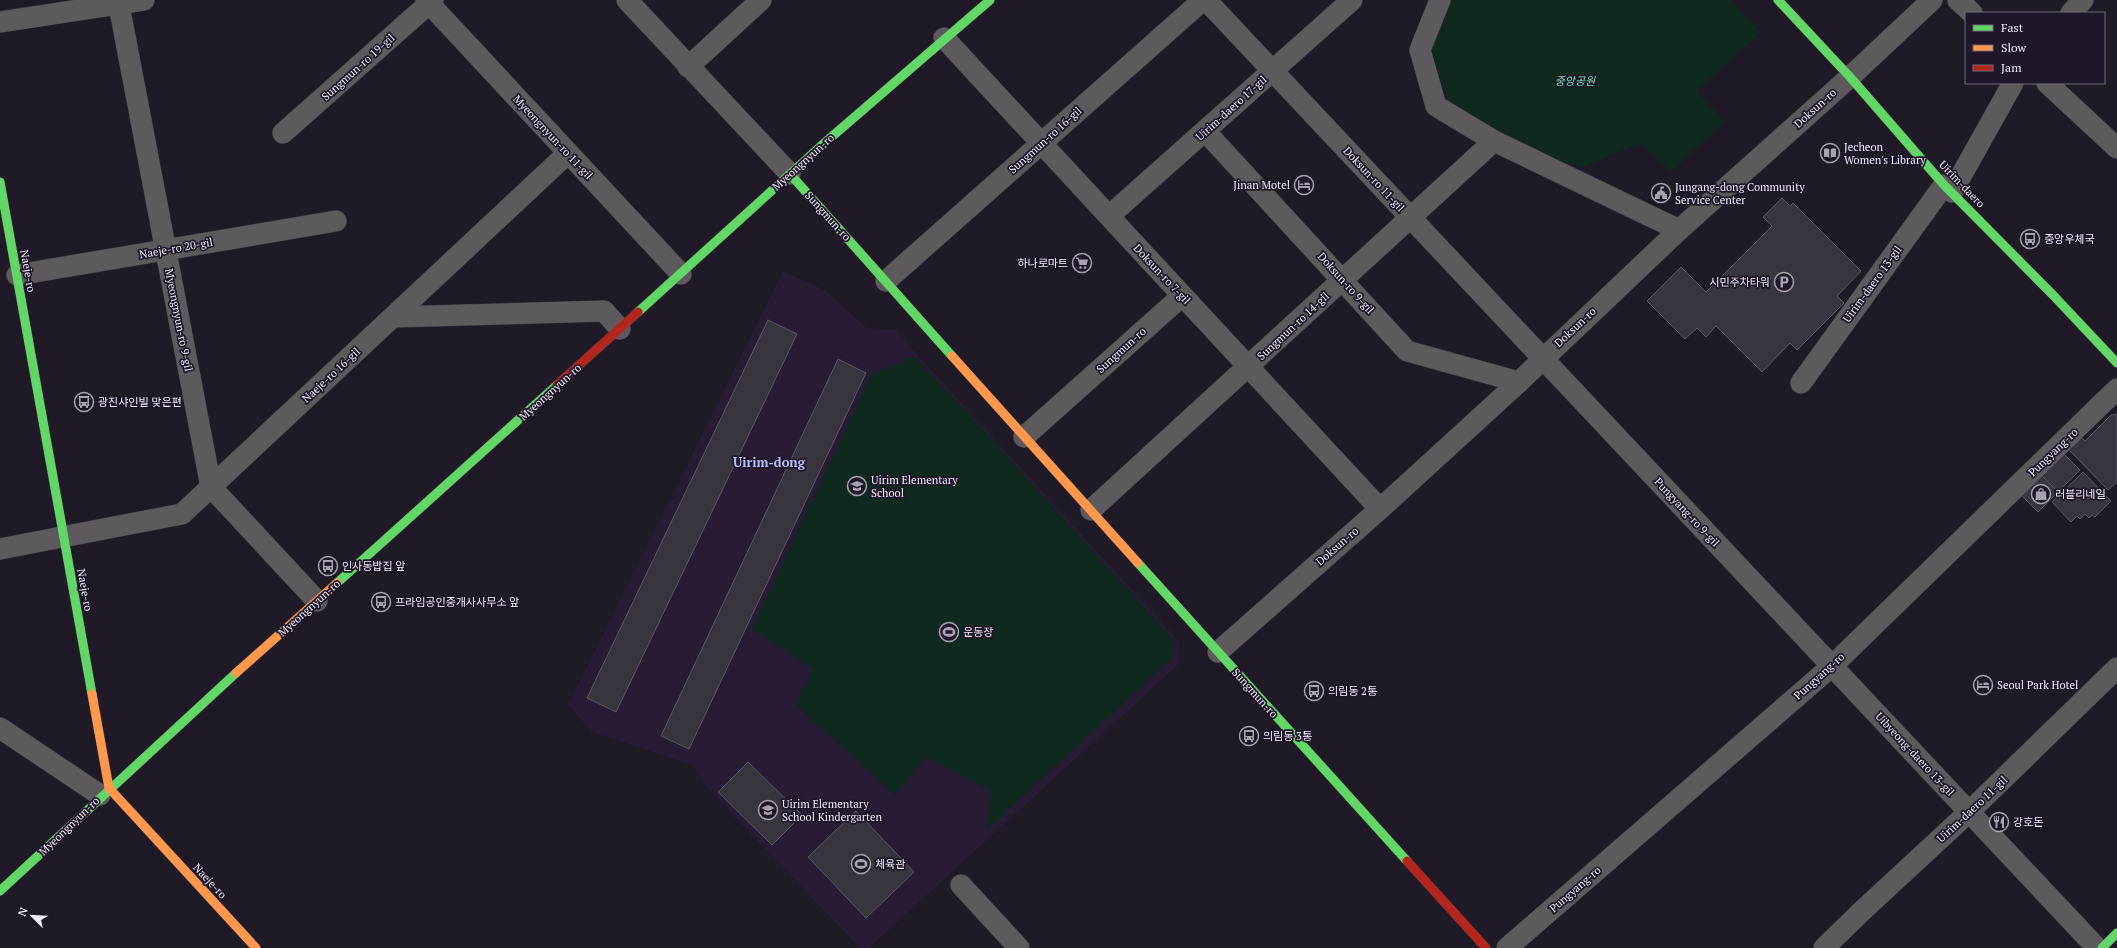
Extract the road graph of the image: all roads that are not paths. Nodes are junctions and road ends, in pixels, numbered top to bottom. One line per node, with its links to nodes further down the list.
1 (144, 0): 13 (street)
2 (627, 0): 18 (street, Sungmun-ro)
3 (761, 0): 18 (street)
4 (990, 0): 17 (street, Myeongnyun-ro)
5 (1204, 0): 19 (street, Doksun-ro 11-gil); 26 (street, Sungmun-ro 16-gil)
6 (1352, 0): 19 (street, Uirim-daero 17-gil)
7 (1440, 0): 25 (street)
8 (1778, 0): 20 (street, Uirim-daero)
9 (1932, 0): 20 (street, Doksun-ro)
10 (1958, 0): 14 (street)
11 (2083, 0): 15 (street)
12 (429, 1): 24 (street, Sungmun-ro 19-gil); 28 (street, Myeongnyun-ro 11-gil)
13 (118, 2): 16 (street); 36 (street, Myeongnyun-ro 9-gil)
14 (1971, 12)
15 (2071, 12)
16 (0, 22)
17 (944, 38): 26 (street, Doksun-ro 7-gil); 29 (street, Myeongnyun-ro)
18 (688, 67): 29 (street, Sungmun-ro)
19 (1272, 71): 23 (street, Uirim-daero 17-gil); 33 (street, Doksun-ro 11-gil)
20 (1850, 77): 31 (street, Uirim-daero); 35 (street, Doksun-ro)
21 (2012, 84): 31 (street, Uirim-daero 13-gil)
22 (2048, 84): 27 (street)
23 (1205, 131): 32 (street, Uirim-daero 17-gil); 39 (street, Doksun-ro 9-gil)
24 (283, 133)
25 (1494, 141): 33 (street, Sungmun-ro 14-gil); 35 (street)
26 (1042, 143): 32 (street, Doksun-ro 7-gil); 40 (street, Sungmun-ro 16-gil)
27 (2117, 148)
28 (568, 153): 37 (street, Myeongnyun-ro 11-gil); 42 (street, Naeje-ro 16-gil)
29 (790, 174): 37 (street, Myeongnyun-ro); 40 (street, Sungmun-ro)
30 (0, 182): 38 (street, Naeje-ro)
31 (1948, 188): 45 (street, Uirim-daero); 48 (street, Uirim-daero 13-gil)
32 (1109, 216): 41 (street, Doksun-ro 7-gil)
33 (1410, 218): 39 (street, Sungmun-ro 14-gil); 44 (street, Doksun-ro 11-gil)
34 (336, 221): 36 (street, Naeje-ro 20-gil)
35 (1679, 230): 44 (street, Doksun-ro)
36 (166, 250): 38 (street, Naeje-ro 20-gil); 51 (street, Myeongnyun-ro 9-gil)
37 (681, 274): 43 (street, Myeongnyun-ro)
38 (17, 276): 54 (street, Naeje-ro)
39 (1343, 280): 46 (street, Sungmun-ro 14-gil); 47 (street, Doksun-ro 9-gil)
40 (886, 281): 50 (street, Sungmun-ro)
41 (1182, 296): 46 (street, Doksun-ro 7-gil); 50 (street, Sungmun-ro)
42 (394, 317): 43 (street); 51 (street, Naeje-ro 16-gil)
43 (620, 329): 56 (street, Myeongnyun-ro)
44 (1542, 358): 47 (street, Doksun-ro); 58 (street, Pungyang-ro 9-gil)
45 (2117, 363)
46 (1248, 367): 52 (street, Doksun-ro 7-gil); 53 (street, Sungmun-ro 14-gil)
47 (1518, 382): 52 (street, Doksun-ro)
48 (1801, 383)
49 (2117, 389): 58 (street, Pungyang-ro)
50 (1024, 437): 53 (street, Sungmun-ro)
51 (212, 487): 54 (street, Naeje-ro 16-gil); 56 (street)
52 (1380, 509): 57 (street, Doksun-ro)
53 (1091, 510): 57 (street, Sungmun-ro)
54 (64, 538): 55 (street, Naeje-ro 16-gil); 61 (street, Naeje-ro)
55 (0, 549)
56 (317, 601): 61 (street, Myeongnyun-ro)
57 (1218, 652): 68 (street, Sungmun-ro)
58 (1832, 666): 62 (street, Uibyeong-daero 13-gil); 69 (street, Pungyang-ro)
59 (2117, 668): 62 (street, Uirim-daero 11-gil)
60 (0, 728): 61 (street)
61 (105, 792): 64 (street, Myeongnyun-ro); 66 (street, Naeje-ro)
62 (1969, 812): 70 (street, Uirim-daero 11-gil); 71 (street, Uibyeong-daero 13-gil)
63 (961, 885): 67 (street)
64 (0, 891)
65 (2117, 933): 72 (street)
66 (256, 948)
67 (1019, 948)
68 (1486, 948)
69 (1507, 948)
70 (1824, 948)
71 (2097, 948)
72 (2102, 948)

